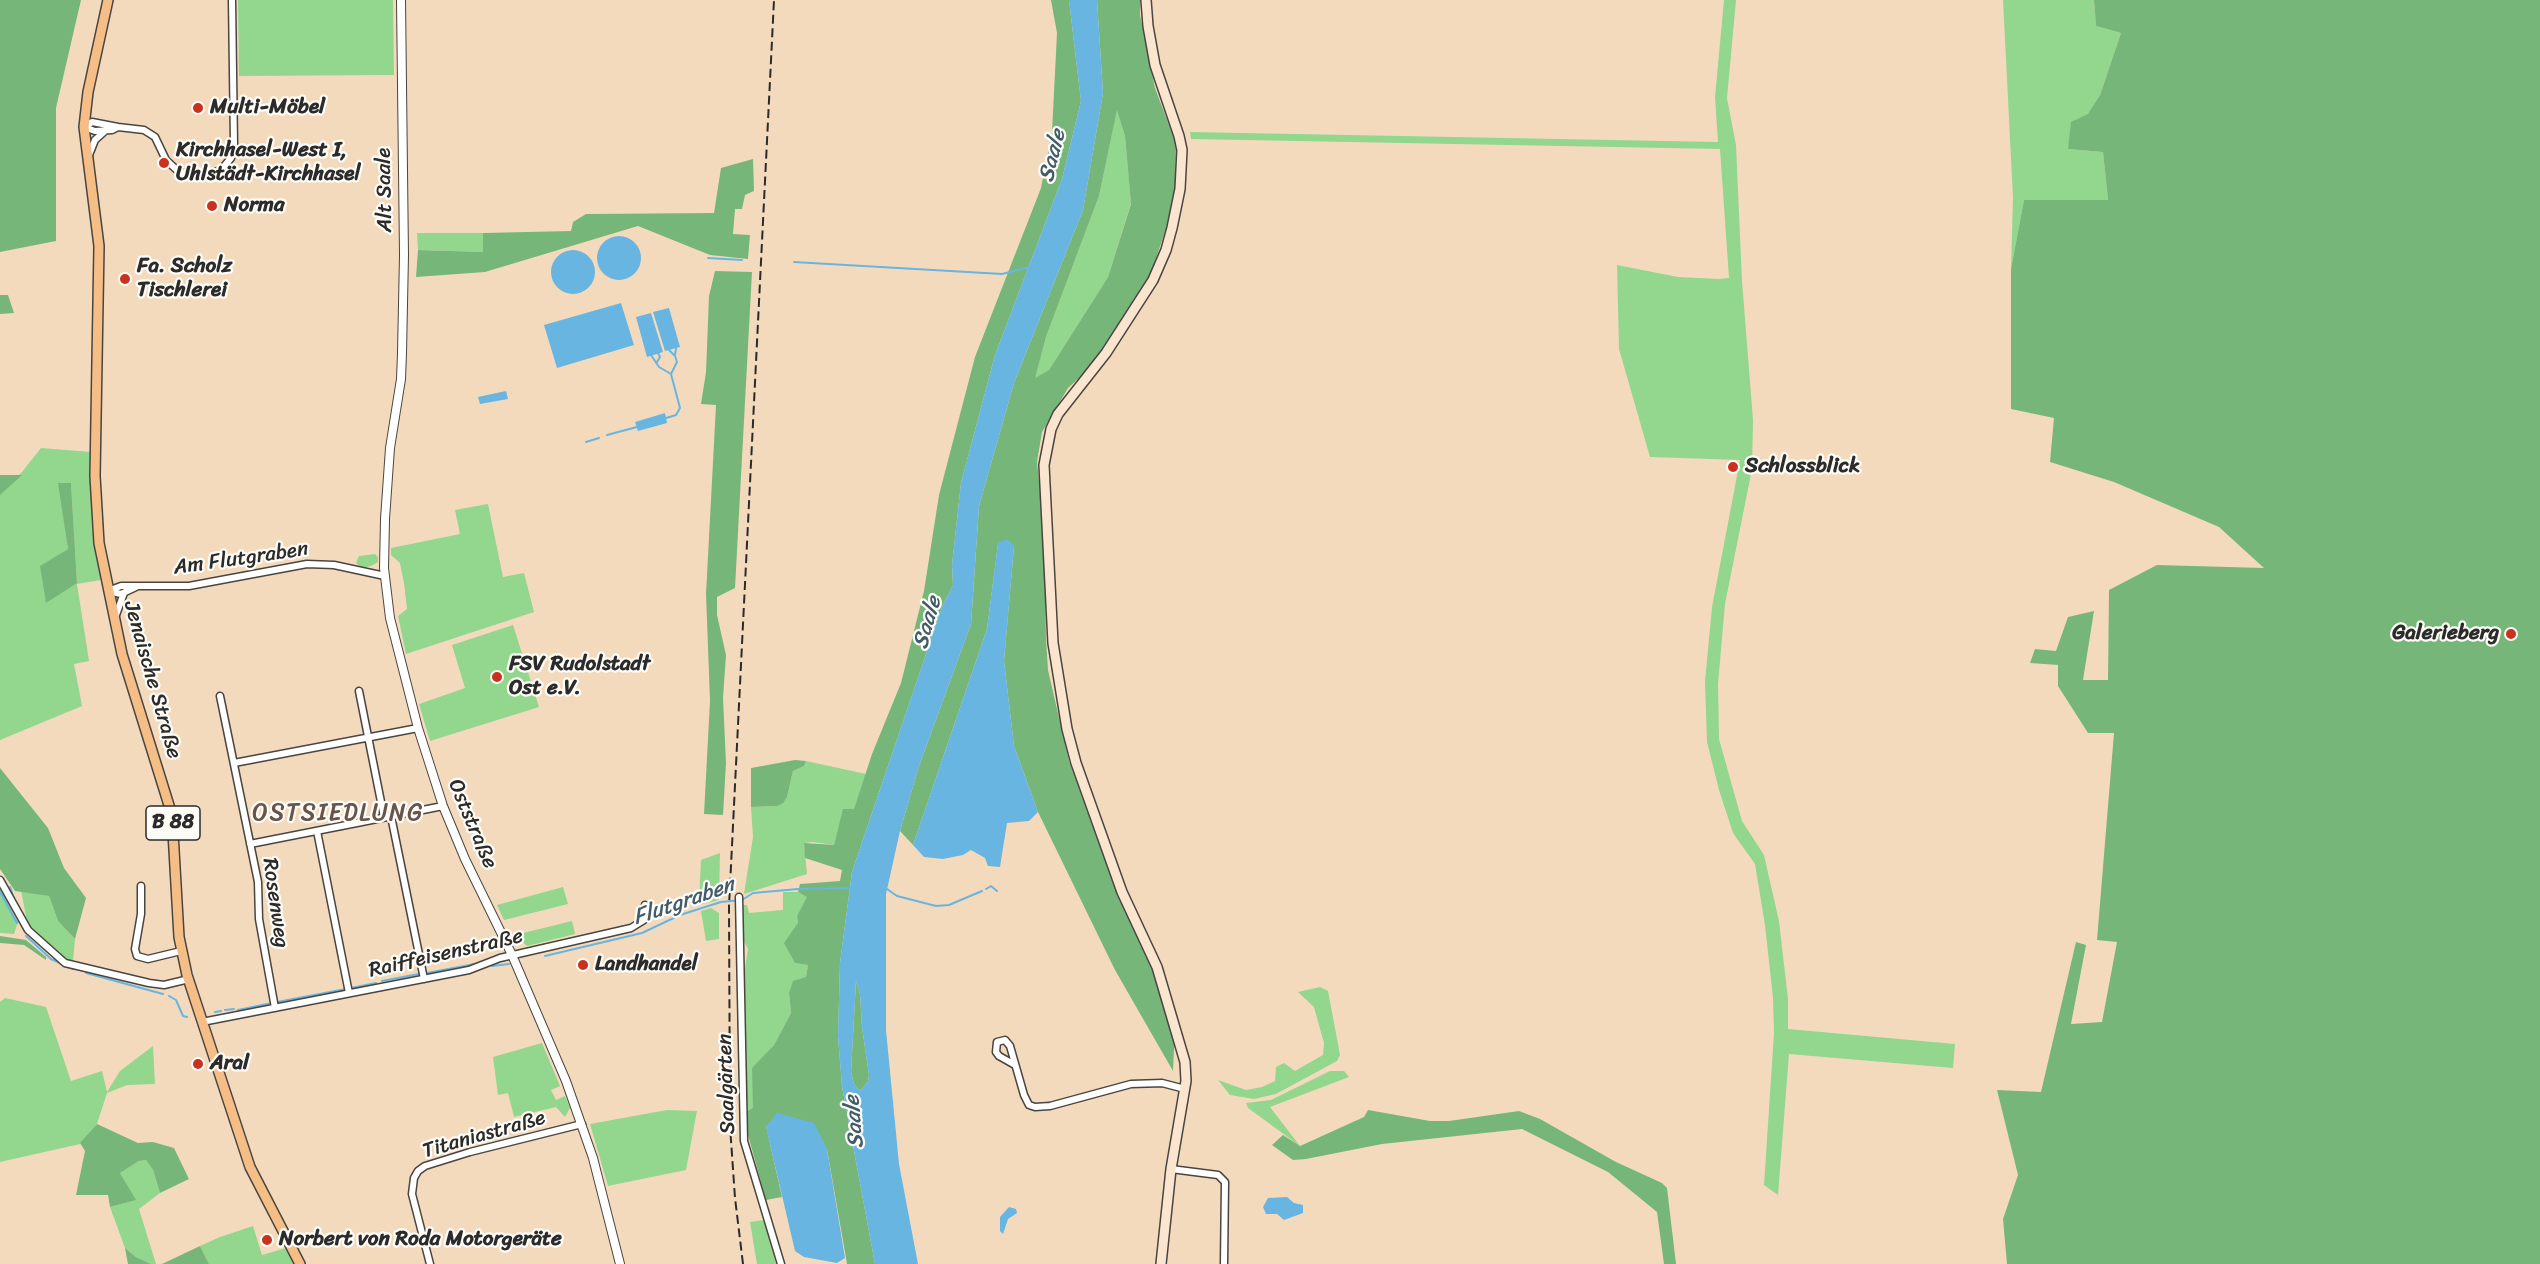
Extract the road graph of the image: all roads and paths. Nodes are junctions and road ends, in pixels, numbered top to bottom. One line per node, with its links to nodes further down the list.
1 (108, 0): 5 (main road, B 88)
2 (232, 0): 6 (street)
3 (401, 0): 9 (street, Alt Saale)
4 (1146, 0): 36 (main road)
5 (84, 127): 6 (street); 7 (street); 8 (main road, B 88)
6 (118, 127): 7 (street)
7 (105, 131): 8 (street)
8 (87, 160): 12 (main road, Jenaische Straße / B 88)
9 (401, 379): 10 (street, Oststraße)
10 (385, 576): 11 (street, Am Flutgraben); 17 (street, Oststraße)
11 (137, 586): 12 (street, Am Flutgraben); 13 (street, Am Flutgraben)
12 (108, 591): 13 (street); 14 (main road, Jenaische Straße / B 88)
13 (124, 593): 14 (street)
14 (114, 622): 28 (main road, Jenaische Straße / B 88)
15 (359, 691): 18 (street)
16 (220, 696): 19 (street, Rosenweg)
17 (418, 728): 18 (street); 20 (street, Oststraße)
18 (370, 738): 19 (street); 21 (street)
19 (234, 763): 23 (street, Rosenweg)
20 (443, 806): 21 (street); 29 (street, Oststraße)
21 (388, 817): 22 (street); 31 (street)
22 (318, 831): 23 (street); 32 (street)
23 (250, 844): 33 (street, Rosenweg)
24 (0, 880): 30 (street)
25 (141, 886): 28 (street)
26 (739, 900): 42 (street, Saalgärten)
27 (645, 905): 29 (street, Raiffeisenstraße)
28 (181, 951): 30 (main road, Jenaische Straße / B 88)
29 (512, 955): 31 (street, Raiffeisenstraße); 37 (street, Oststraße)
30 (189, 979): 34 (main road, Jenaische Straße / B 88)
31 (424, 979): 32 (street, Raiffeisenstraße)
32 (350, 993): 33 (street, Raiffeisenstraße)
33 (275, 1008): 34 (street, Raiffeisenstraße)
34 (202, 1022): 39 (main road, Jenaische Straße / B 88)
35 (1015, 1065): 36 (street)
36 (1185, 1089): 38 (main road)
37 (582, 1124): 40 (street, Titaniastraße); 41 (street, Oststraße)
38 (1171, 1169): 43 (main road); 44 (street)
39 (300, 1264)
40 (430, 1264)
41 (620, 1264)
42 (781, 1264)
43 (1161, 1264)
44 (1224, 1264)

